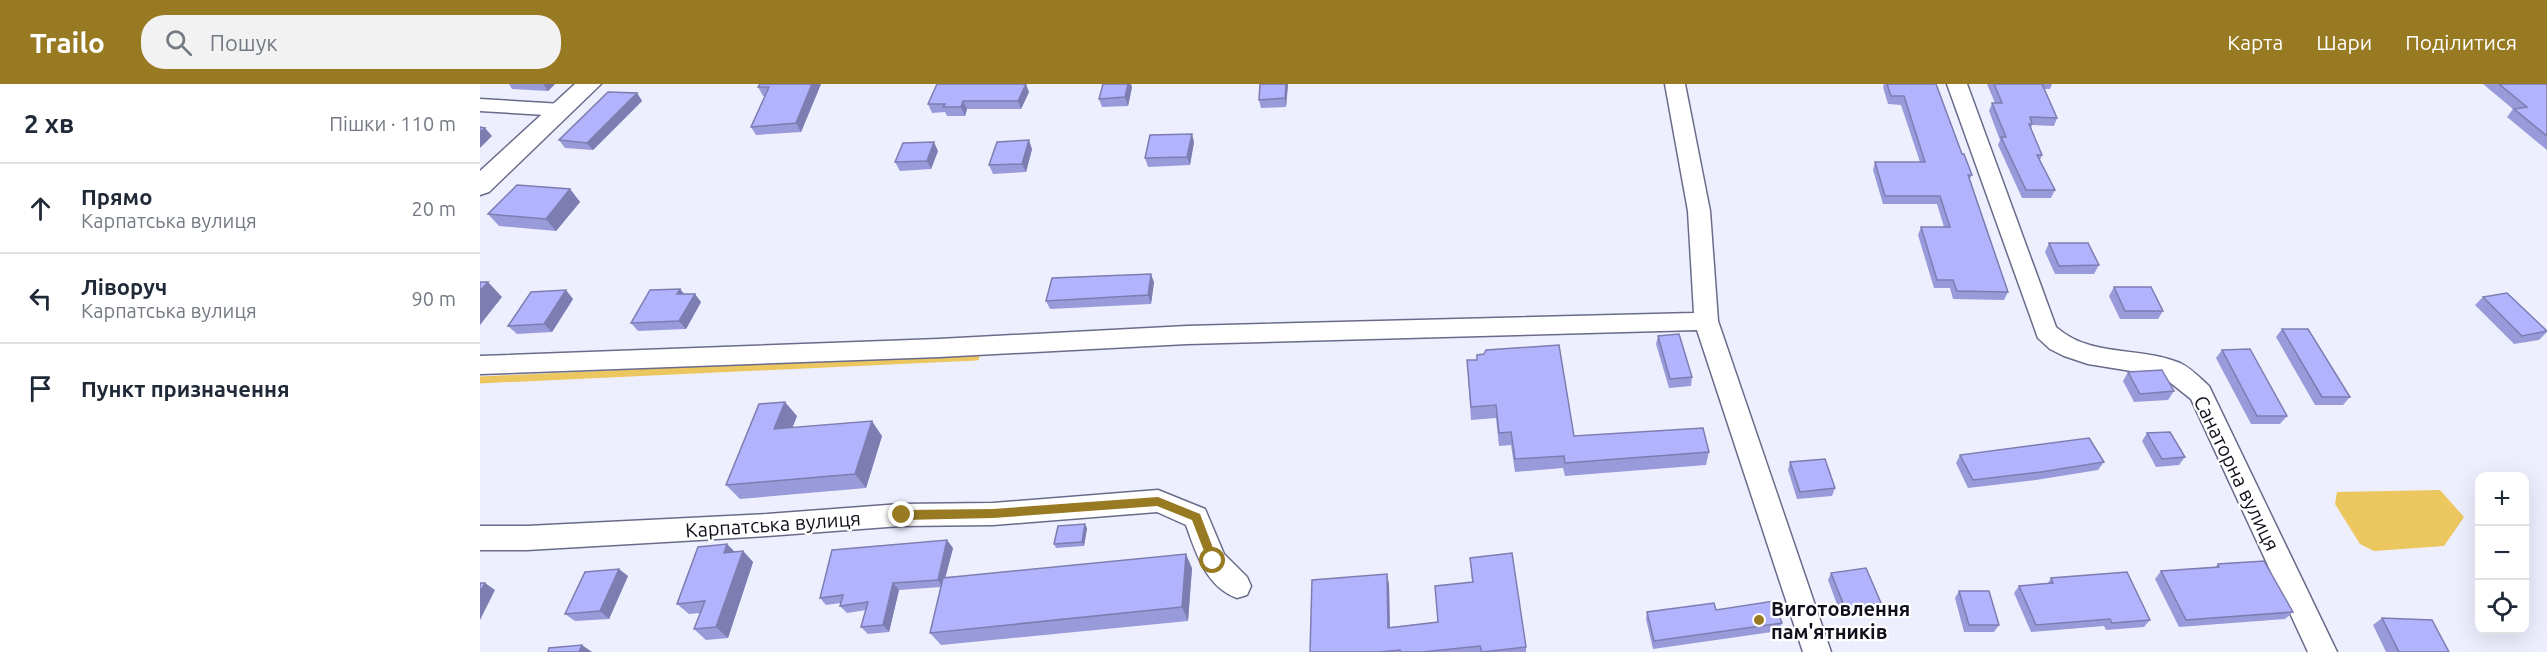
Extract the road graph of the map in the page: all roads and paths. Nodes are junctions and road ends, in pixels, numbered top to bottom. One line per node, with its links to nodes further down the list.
1 (589, 84): 5 (street)
2 (1675, 84): 7 (street)
3 (1957, 84): 12 (street, Санаторна вулиця)
4 (480, 105): 5 (street)
5 (562, 110): 6 (street)
6 (480, 186)
7 (1706, 321): 8 (street); 11 (street)
8 (480, 365)
9 (480, 538): 10 (street, Карпатська вулиця)
10 (1237, 586)
11 (1817, 652)
12 (2323, 652)

